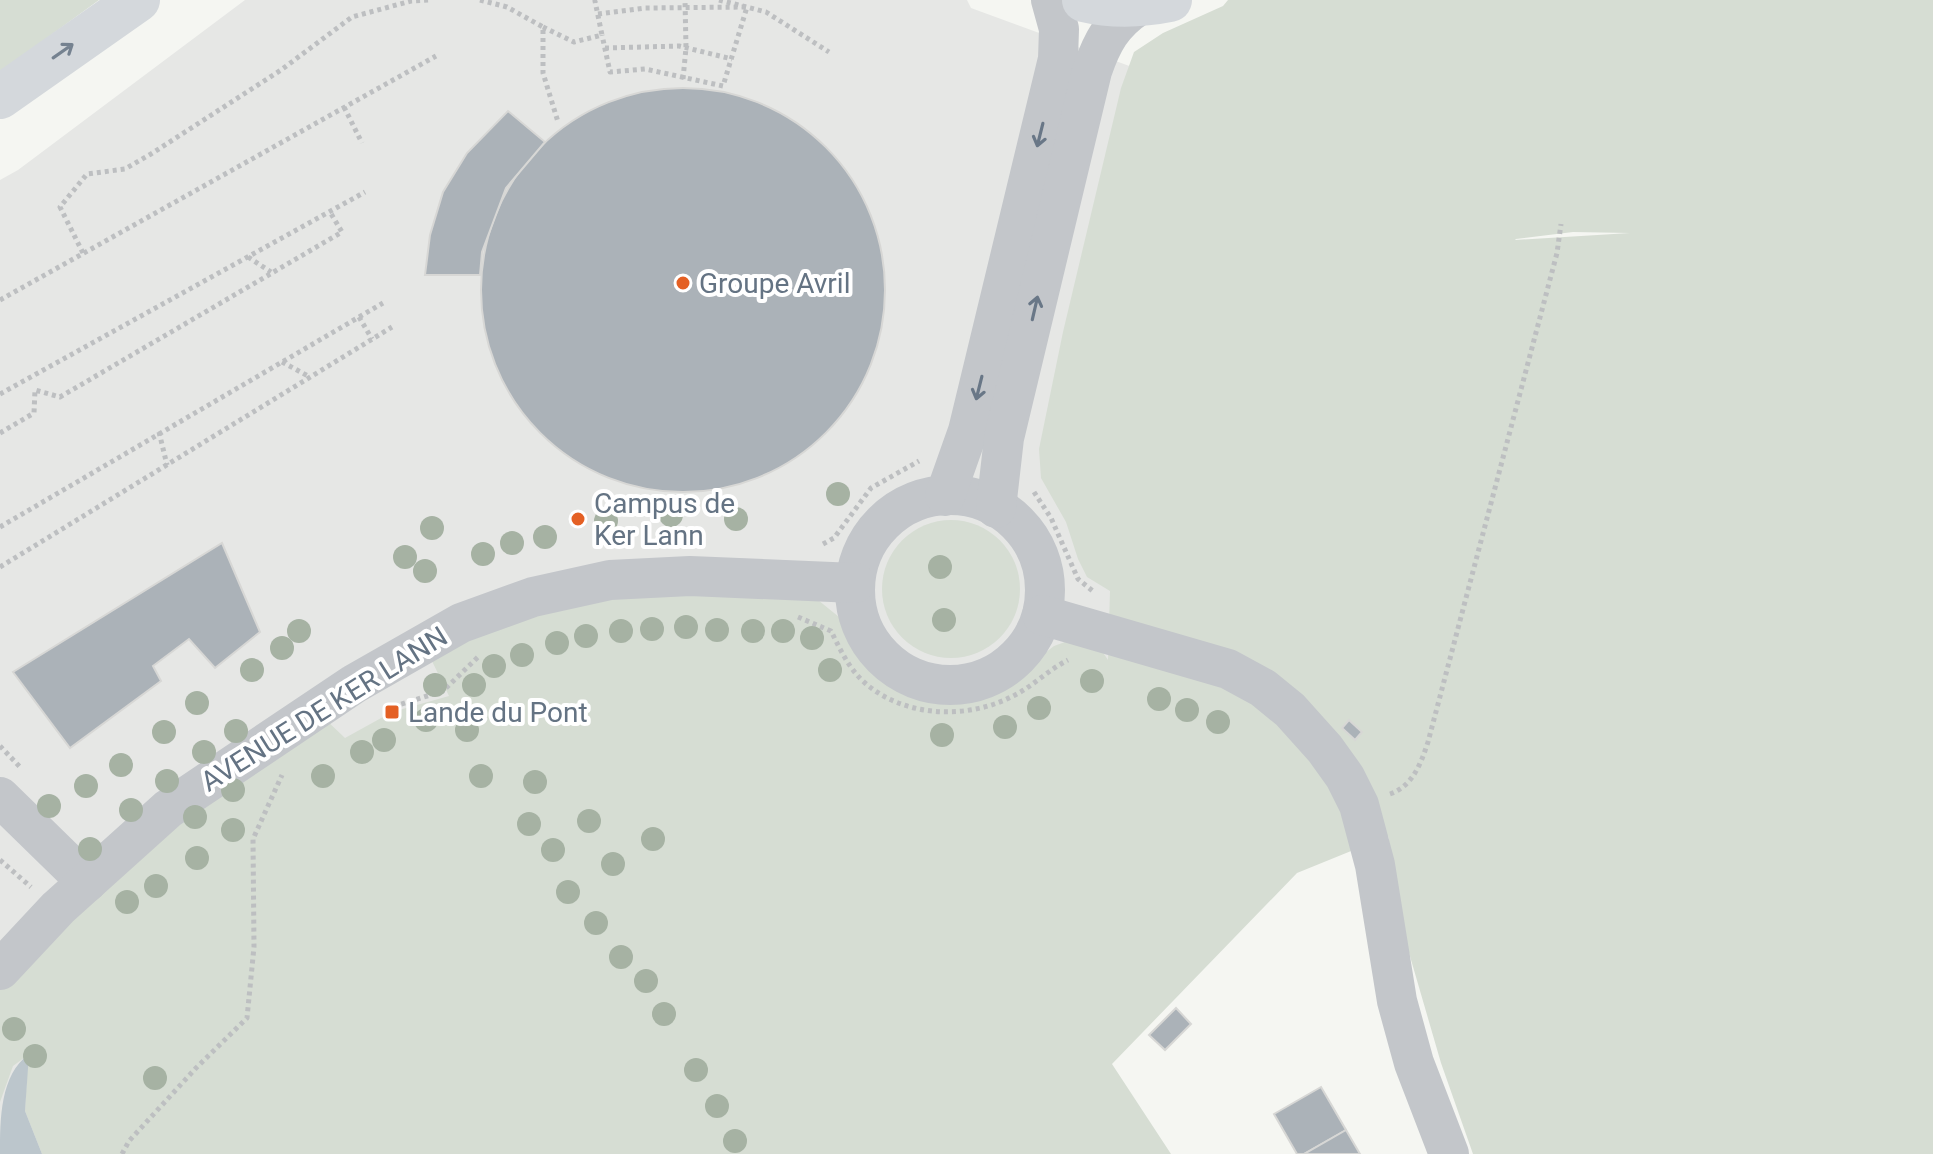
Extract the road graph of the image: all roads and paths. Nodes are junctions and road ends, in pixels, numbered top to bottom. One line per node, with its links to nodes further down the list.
1 (138, 0): 21 (main road, one-way to 1)
2 (430, 0): 28 (path)
3 (480, 0): 13 (path)
4 (598, 0): 12 (path)
5 (685, 0): 11 (path)
6 (719, 0): 10 (path)
7 (1051, 0): 46 (street, one-way to 46)
8 (1084, 0): 9 (main road)
9 (1154, 3): 47 (street, one-way to 9)
10 (747, 7): 11 (path); 17 (path); 19 (path)
11 (685, 9): 12 (path); 16 (path)
12 (598, 14): 14 (path)
13 (543, 27): 14 (path); 23 (path)
14 (602, 35): 15 (path)
15 (605, 48): 16 (path); 20 (path)
16 (686, 48): 19 (path); 20 (path)
17 (829, 52)
18 (436, 56): 22 (path)
19 (732, 59): 20 (path)
20 (683, 79)
21 (0, 97)
22 (344, 107): 24 (path); 28 (path)
23 (558, 122)
24 (362, 143)
25 (365, 192): 26 (path)
26 (330, 212): 29 (path); 30 (path)
27 (1561, 224): 59 (path)
28 (83, 253): 31 (path)
29 (248, 257): 30 (path); 37 (path)
30 (271, 272): 39 (path)
31 (0, 300)
32 (383, 303): 33 (path)
33 (359, 317): 35 (path); 36 (path)
34 (392, 327): 35 (path)
35 (372, 339): 38 (path)
36 (281, 361): 38 (path); 41 (path)
37 (29, 377): 39 (path); 40 (path)
38 (310, 377): 44 (path)
39 (35, 390): 42 (path)
40 (0, 394)
41 (159, 432): 44 (path); 48 (path)
42 (0, 433)
43 (922, 459): 49 (path)
44 (167, 465): 50 (path)
45 (1032, 481): 54 (path)
46 (945, 496): 47 (street); 51 (street)
47 (996, 508): 52 (street)
48 (0, 527)
49 (808, 545)
50 (0, 567)
51 (855, 583): 52 (street); 57 (street, AVENUE DE KER LANN)
52 (1042, 615): 54 (street)
53 (794, 616): 54 (path)
54 (1104, 632): 59 (street)
55 (488, 647): 56 (path)
56 (375, 713)
57 (280, 731): 61 (street, AVENUE DE KER LANN); 64 (path)
58 (0, 797): 61 (street)
59 (1359, 805): 65 (street)
60 (0, 860): 62 (path)
61 (87, 882): 63 (street, AVENUE DE KER LANN)
62 (31, 887)
63 (0, 970)
64 (122, 1154)
65 (1449, 1154)

